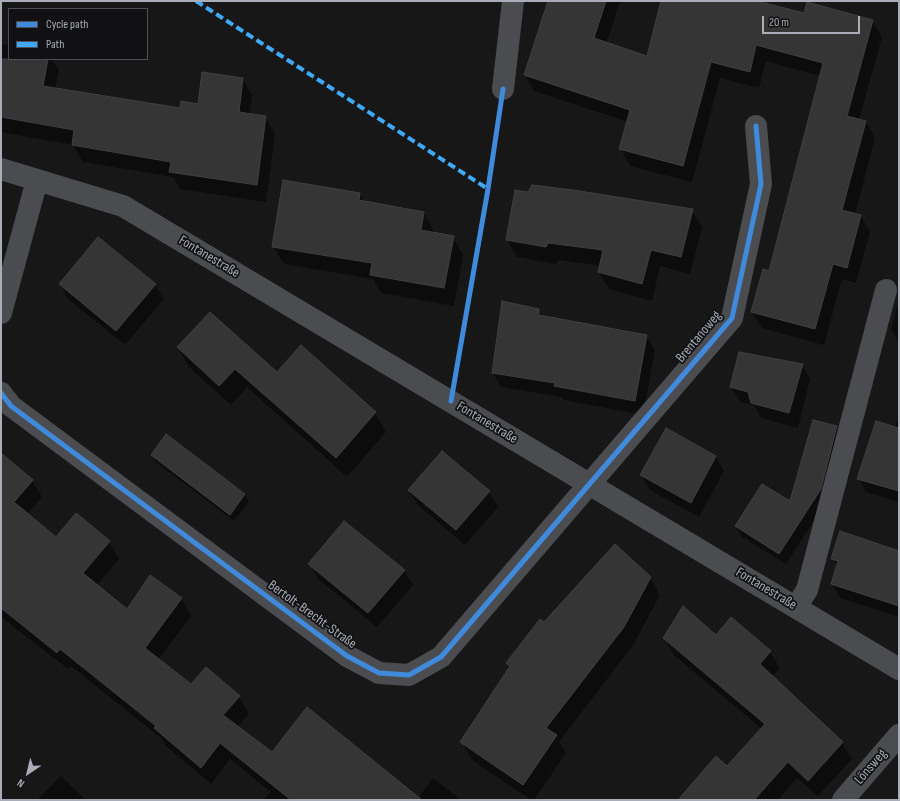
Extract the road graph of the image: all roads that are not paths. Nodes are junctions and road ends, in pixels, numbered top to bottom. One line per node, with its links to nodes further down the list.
1 (513, 1): 2 (street)
2 (503, 89)
3 (756, 126): 9 (street, Brentanoweg)
4 (1, 169): 5 (street, Fontanestraße)
5 (37, 180): 7 (street); 9 (street, Fontanestraße)
6 (886, 290): 10 (street)
7 (1, 313)
8 (1, 393): 9 (street, Bertolt-Brecht-Straße)
9 (589, 483): 10 (street, Fontanestraße)
10 (796, 607): 11 (street, Fontanestraße)
11 (899, 668)
12 (899, 735): 13 (street, Lönsweg)
13 (843, 800)

